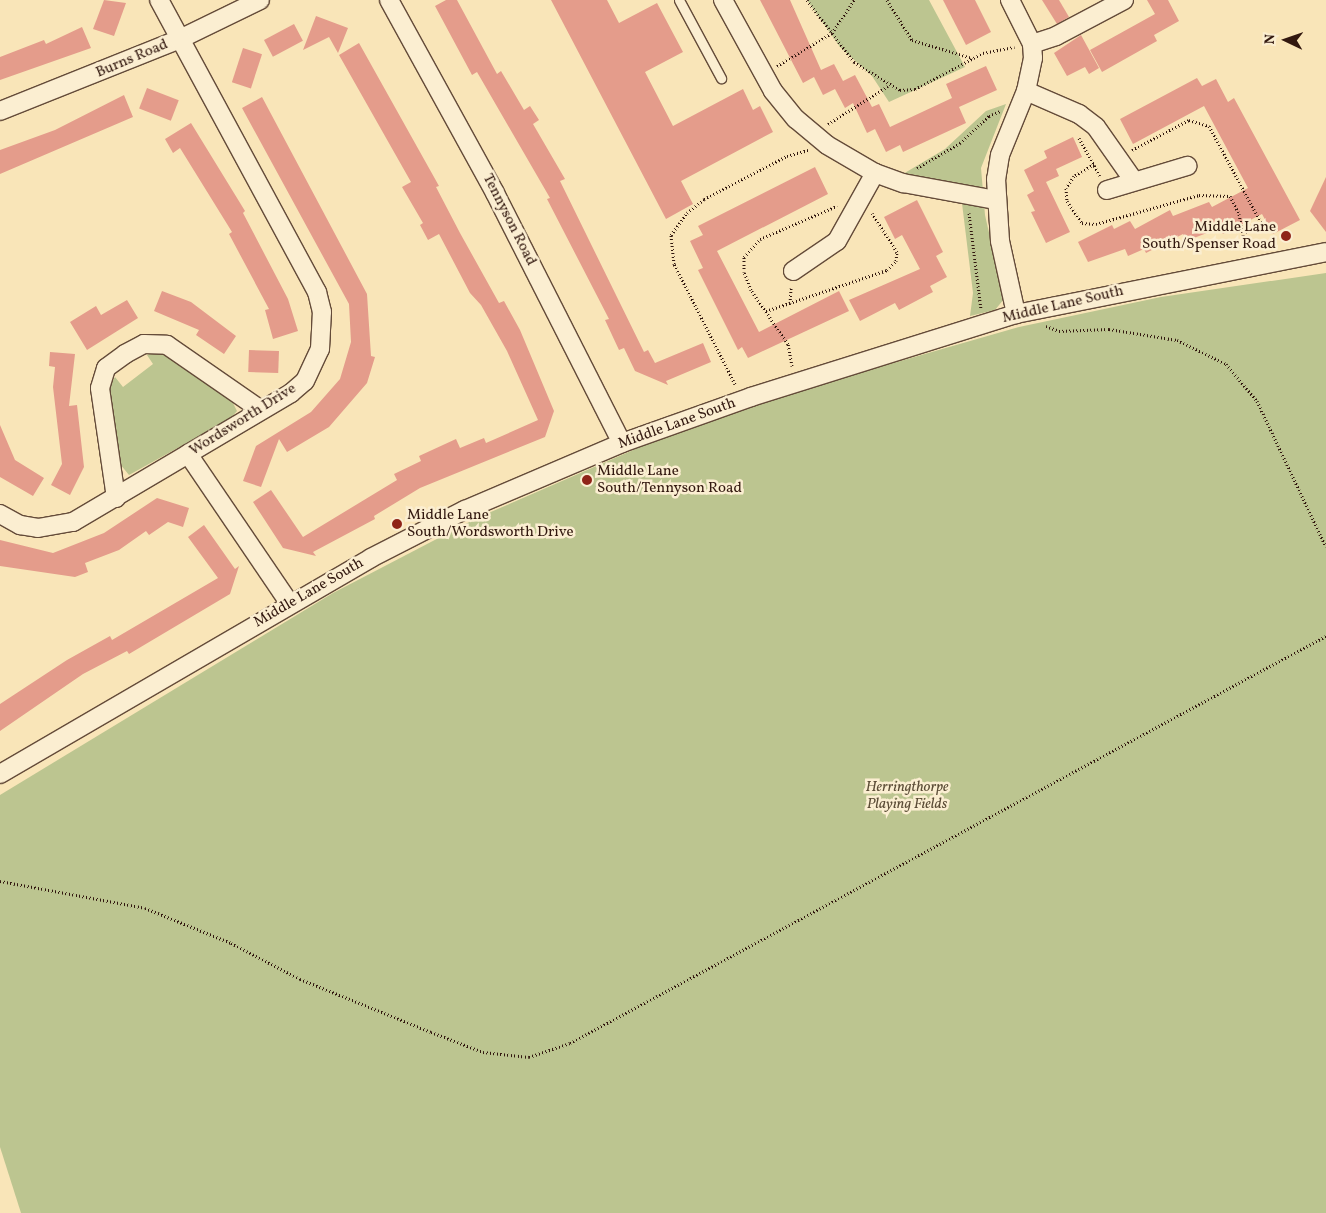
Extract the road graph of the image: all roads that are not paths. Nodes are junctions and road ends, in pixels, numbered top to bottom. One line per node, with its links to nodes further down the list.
1 (159, 0): 8 (street, Wordsworth Drive)
2 (260, 0): 8 (street, Burns Road)
3 (389, 0): 22 (street, Tennyson Road)
4 (679, 0): 10 (lane)
5 (723, 0): 14 (street)
6 (1010, 0): 9 (street)
7 (1124, 0): 9 (street)
8 (180, 39): 12 (street, Burns Road); 21 (street, Wordsworth Drive)
9 (1032, 44): 11 (street)
10 (721, 78)
11 (1026, 92): 15 (street); 17 (street)
12 (0, 111)
13 (1187, 166): 15 (street)
14 (874, 173): 17 (street); 19 (street)
15 (1134, 180): 16 (street)
16 (1107, 190)
17 (996, 200): 20 (street)
18 (1326, 252): 20 (street, Middle Lane South)
19 (793, 271)
20 (1016, 314): 22 (street, Middle Lane South)
21 (261, 410): 23 (street, Wordsworth Drive); 24 (street)
22 (622, 443): 26 (street, Middle Lane South)
23 (188, 454): 24 (street, Wordsworth Drive); 26 (street)
24 (116, 498): 25 (street, Wordsworth Drive)
25 (0, 514)
26 (290, 604): 27 (street, Middle Lane South)
27 (0, 774)

